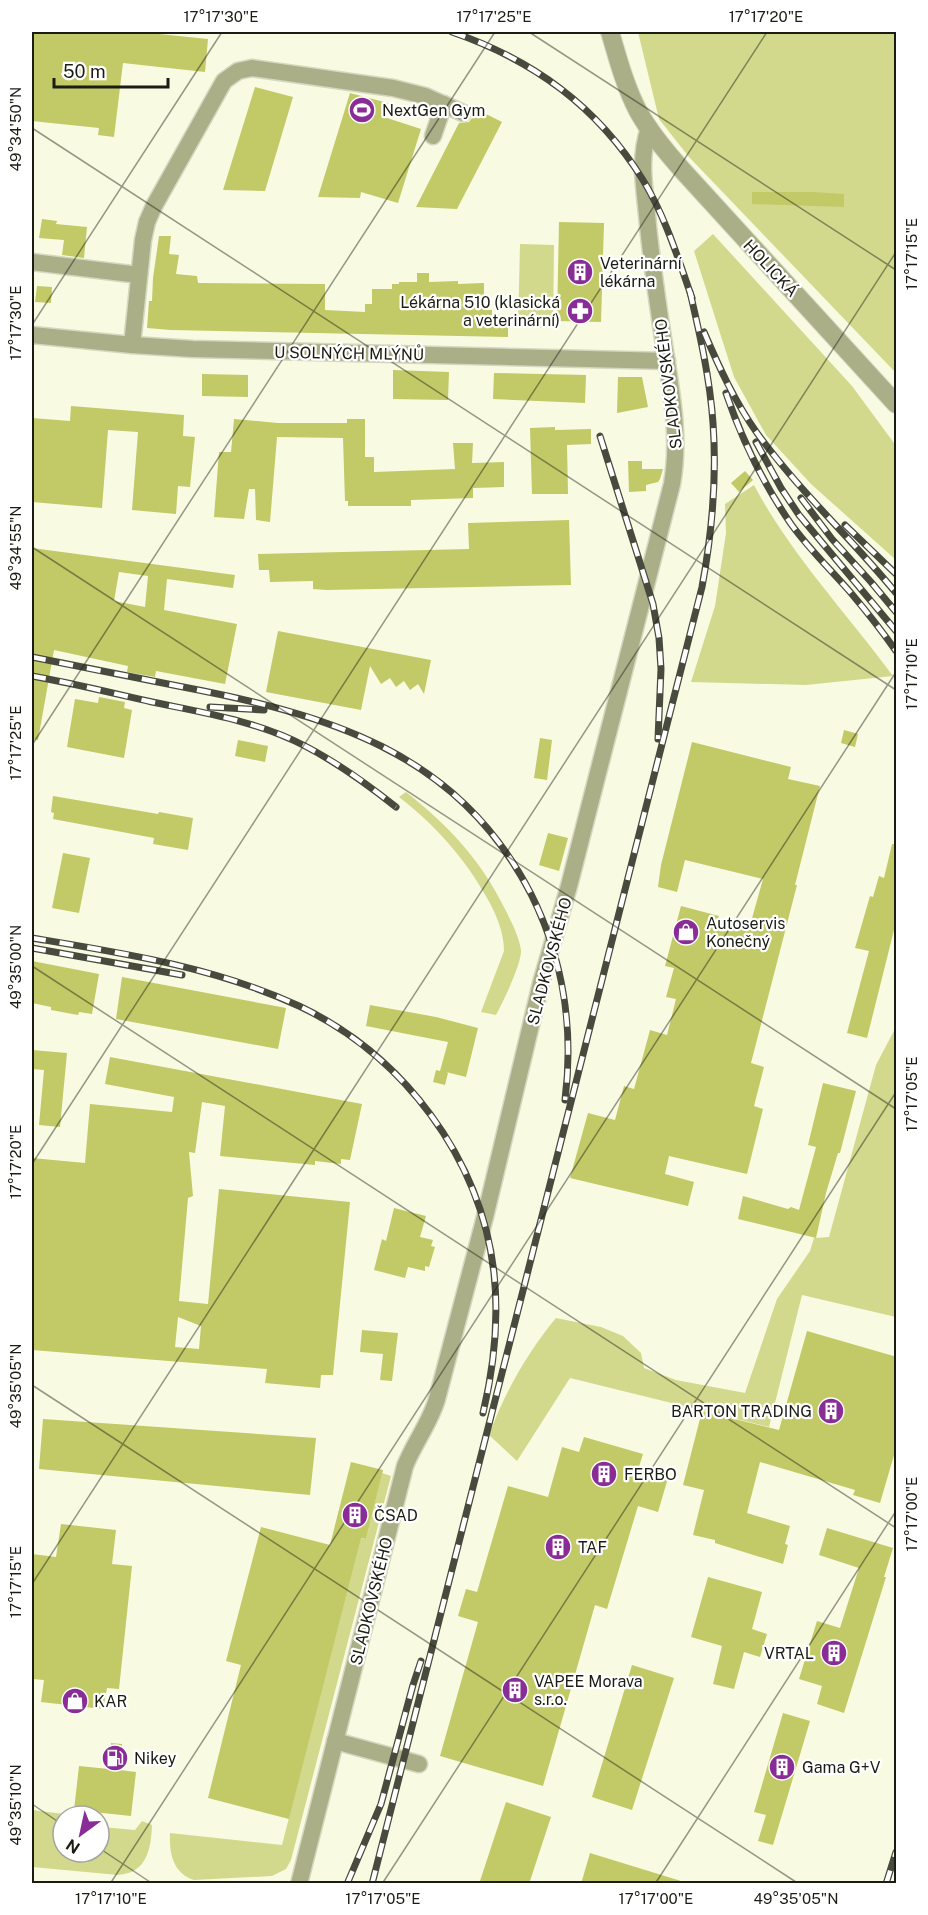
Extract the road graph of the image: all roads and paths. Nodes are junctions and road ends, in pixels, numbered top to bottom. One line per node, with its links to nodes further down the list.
1 (610, 32): 4 (street)
2 (444, 104): 3 (street); 5 (street); 7 (street)
3 (463, 113)
4 (649, 128): 10 (street, SLADKOVSKÉHO); 11 (street, HOLICKÁ)
5 (433, 136)
6 (32, 262): 7 (street)
7 (139, 274): 9 (street)
8 (32, 335): 9 (street, U SOLNÝCH MLÝNŮ)
9 (132, 345): 10 (street, U SOLNÝCH MLÝNŮ)
10 (667, 361): 12 (street, SLADKOVSKÉHO)
11 (897, 404)
12 (335, 1741): 13 (street); 14 (street, SLADKOVSKÉHO)
13 (419, 1764)
14 (299, 1884)

